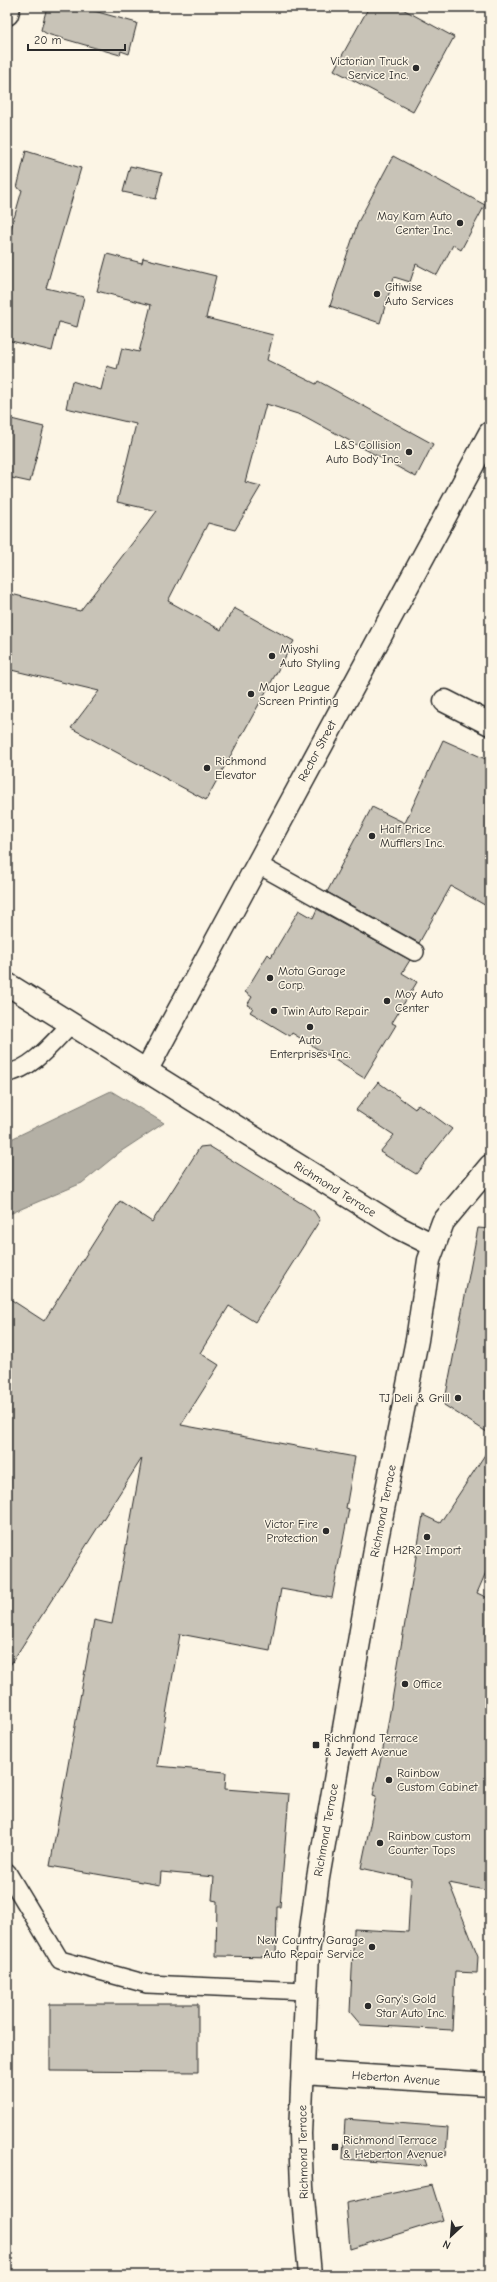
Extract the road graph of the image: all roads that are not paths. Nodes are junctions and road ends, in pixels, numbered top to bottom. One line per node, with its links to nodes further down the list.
1 (9, 7): 2 (main road)
2 (7, 14)
3 (490, 433): 6 (main road, Rector Street)
4 (445, 701): 5 (main road)
5 (490, 724)
6 (257, 864): 7 (lane); 10 (main road, Rector Street)
7 (415, 952)
8 (7, 984): 9 (main road, Richmond Terrace)
9 (71, 1024): 10 (main road, Richmond Terrace); 11 (lane)
10 (146, 1071): 13 (main road, Richmond Terrace)
11 (7, 1073)
12 (490, 1166): 13 (main road)
13 (434, 1245): 15 (main road, Richmond Terrace)
14 (7, 1872): 15 (lane)
15 (306, 1991): 16 (main road, Richmond Terrace)
16 (303, 2072): 17 (main road, Heberton Avenue); 18 (main road, Richmond Terrace)
17 (490, 2084)
18 (310, 2275)

